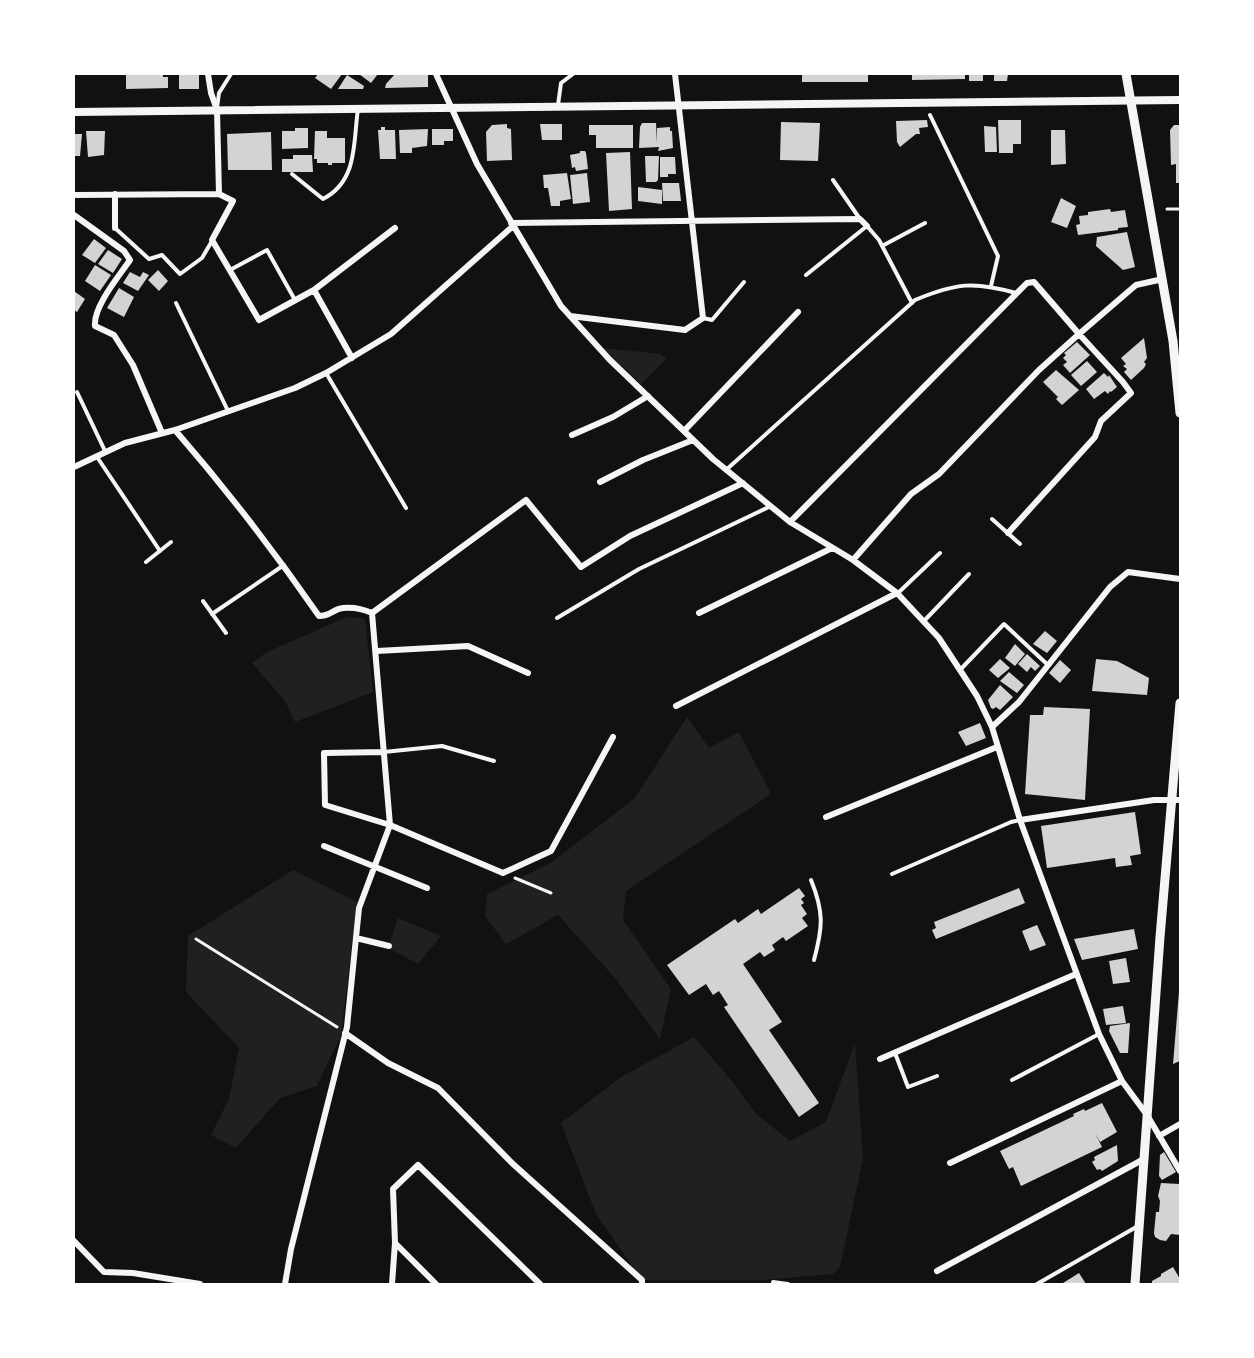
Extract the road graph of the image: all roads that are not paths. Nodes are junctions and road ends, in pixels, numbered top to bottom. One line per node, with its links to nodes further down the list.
1 (208, 74): 13 (street)
2 (231, 74): 13 (lane)
3 (436, 74): 10 (street)
4 (573, 74): 11 (lane)
5 (675, 74): 9 (street)
6 (1126, 74): 8 (main road)
7 (1180, 100): 8 (street)
8 (1131, 101): 9 (street); 33 (main road)
9 (679, 105): 11 (street); 23 (street)
10 (452, 107): 11 (street); 12 (street); 25 (street)
11 (557, 107)
12 (358, 109): 13 (street); 16 (lane)
13 (217, 110): 14 (street); 19 (street)
14 (74, 112)
15 (930, 115): 35 (lane)
16 (292, 174)
17 (833, 180): 22 (lane)
18 (115, 194): 19 (street); 20 (street); 27 (street)
19 (219, 194): 29 (street)
20 (74, 195)
21 (74, 215): 54 (street)
22 (860, 219): 23 (street); 26 (street)
23 (692, 220): 25 (street); 43 (street)
24 (925, 223): 30 (lane)
25 (512, 224): 42 (street); 45 (street)
26 (867, 226): 30 (lane); 32 (lane)
27 (115, 228): 29 (lane)
28 (395, 228): 36 (street)
29 (212, 240): 31 (street)
30 (882, 246): 40 (lane)
31 (230, 270): 38 (street); 38 (lane)
32 (806, 274)
33 (1163, 279): 44 (street); 49 (main road)
34 (744, 282): 43 (lane)
35 (991, 286): 37 (lane); 40 (lane)
36 (314, 290): 38 (street); 45 (street)
37 (1017, 293): 44 (street); 66 (street)
38 (295, 300)
39 (176, 303): 50 (lane)
40 (912, 303): 60 (lane)
41 (798, 312): 53 (street)
42 (570, 316): 43 (street); 48 (street)
43 (703, 318)
44 (1079, 334): 67 (street); 73 (street)
45 (352, 358): 46 (street)
46 (326, 373): 50 (street); 64 (lane)
47 (77, 392): 57 (lane)
48 (648, 396): 53 (street); 55 (street)
49 (1180, 400): 51 (main road)
50 (228, 412): 52 (street)
51 (1180, 413)
52 (175, 430): 54 (street); 75 (street)
53 (684, 431): 56 (street)
54 (162, 434): 57 (street)
55 (572, 435)
56 (693, 440): 60 (street); 61 (street)
57 (105, 451): 58 (street)
58 (96, 455): 59 (street); 71 (lane)
59 (74, 467)
60 (726, 470): 62 (street)
61 (600, 482)
62 (742, 483): 63 (street); 80 (street)
63 (771, 506): 66 (street); 83 (lane)
64 (406, 508)
65 (992, 519): 67 (lane)
66 (790, 522): 70 (street)
67 (1008, 533): 69 (lane)
68 (171, 542): 71 (lane)
69 (1020, 544)
70 (832, 548): 73 (street); 81 (street)
71 (160, 551): 74 (lane)
72 (940, 553): 78 (lane)
73 (853, 560): 78 (street)
74 (146, 562)
75 (284, 565): 80 (street); 82 (lane)
76 (969, 574): 84 (lane)
77 (1180, 579): 87 (street)
78 (897, 593): 84 (street); 91 (street)
79 (203, 601): 82 (lane)
80 (372, 613): 86 (street)
81 (699, 613)
82 (212, 614): 85 (lane)
83 (557, 618)
84 (924, 621): 88 (street)
85 (226, 633)
86 (377, 651): 89 (street); 95 (street)
87 (1048, 665): 88 (lane); 92 (street)
88 (959, 670): 92 (street)
89 (528, 673)
90 (1180, 703): 97 (main road)
91 (676, 706)
92 (992, 728): 94 (street)
93 (613, 737): 100 (street)
94 (997, 747): 98 (street); 99 (street)
95 (384, 752): 96 (lane); 100 (street); 100 (street)
96 (495, 761)
97 (1176, 800): 99 (street); 117 (main road)
98 (826, 818)
99 (1020, 820): 103 (lane); 109 (street)
100 (390, 825): 102 (street)
101 (324, 846): 102 (street)
102 (374, 868): 105 (street); 106 (street)
103 (892, 874)
104 (811, 880): 108 (lane)
105 (427, 888)
106 (356, 938): 107 (street); 110 (street)
107 (389, 946)
108 (814, 960)
109 (1076, 974): 111 (street); 112 (street)
110 (345, 1033): 128 (street); 132 (street)
111 (1099, 1034): 115 (lane); 116 (street)
112 (894, 1052): 113 (street); 114 (lane)
113 (880, 1059)
114 (937, 1076)
115 (1012, 1080)
116 (1122, 1081): 117 (street); 121 (street)
117 (1147, 1115): 119 (street); 120 (main road)
118 (1180, 1124): 119 (street)
119 (1159, 1136): 122 (street)
120 (1144, 1159): 123 (main road); 126 (street)
121 (950, 1163)
122 (1180, 1171)
123 (1140, 1224): 135 (lane); 136 (main road)
124 (74, 1241): 127 (street)
125 (395, 1243): 129 (street); 130 (street); 131 (street)
126 (937, 1271)
127 (198, 1284)
128 (285, 1284)
129 (392, 1284)
130 (436, 1284)
131 (540, 1284)
132 (642, 1284)
133 (773, 1284): 134 (lane)
134 (788, 1284)
135 (1037, 1284)
136 (1135, 1284)

